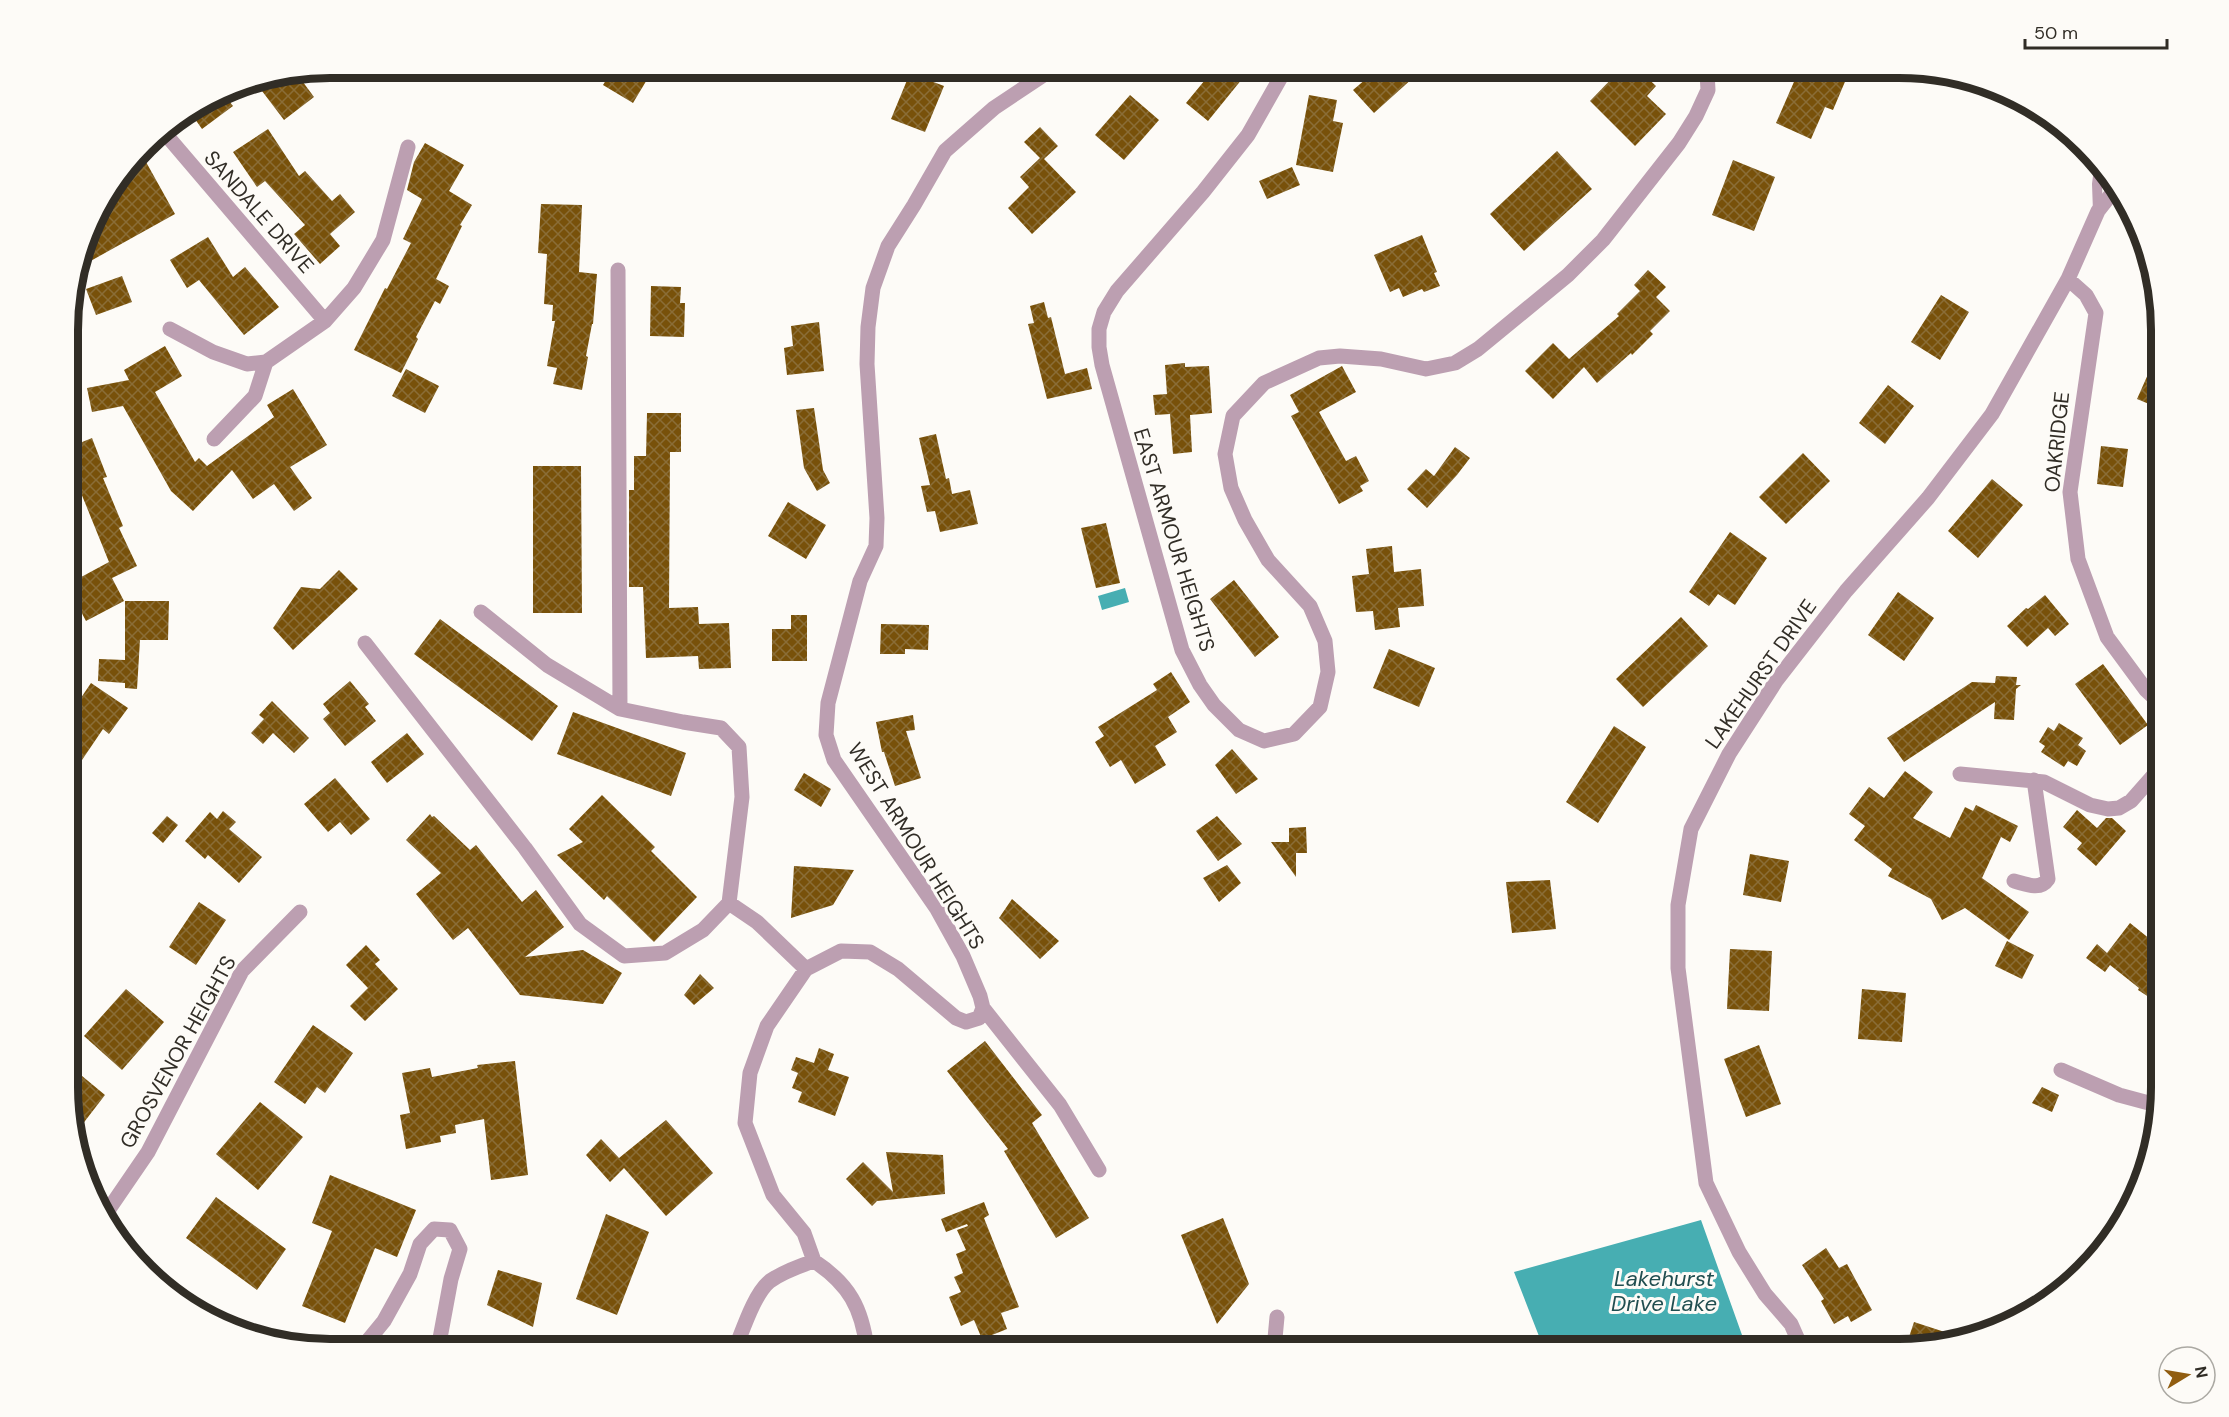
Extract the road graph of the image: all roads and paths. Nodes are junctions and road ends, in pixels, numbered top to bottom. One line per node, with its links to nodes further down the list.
1 (1039, 78): 26 (street, WEST ARMOUR HEIGHTS)
2 (1280, 78): 3 (street, EAST ARMOUR HEIGHTS)
3 (1707, 78)
4 (168, 137): 11 (street, SANDALE DRIVE)
5 (408, 147): 11 (street)
6 (2098, 175): 8 (lane)
7 (2111, 195): 8 (street, LAKEHURST DRIVE)
8 (2098, 211): 10 (street, LAKEHURST DRIVE)
9 (618, 270): 18 (street)
10 (2068, 279): 17 (street, OAKRIDGE); 38 (street, LAKEHURST DRIVE)
11 (325, 321): 13 (street)
12 (170, 329): 13 (street)
13 (266, 362): 14 (street)
14 (214, 439)
15 (481, 612): 18 (street)
16 (365, 643): 23 (street)
17 (2151, 695)
18 (620, 709): 23 (street)
19 (1959, 774): 21 (street)
20 (2151, 778): 21 (street)
21 (2034, 780): 22 (street)
22 (2014, 881)
23 (729, 903): 25 (street)
24 (300, 912): 30 (street, GROSVENOR HEIGHTS)
25 (806, 969): 26 (street); 31 (street)
26 (983, 1008): 29 (street, WEST ARMOUR HEIGHTS)
27 (2061, 1070): 28 (street)
28 (2150, 1103)
29 (1099, 1170)
30 (109, 1208)
31 (814, 1261): 35 (street); 36 (street)
32 (1277, 1317): 37 (street)
33 (370, 1339): 34 (street)
34 (440, 1339)
35 (739, 1339)
36 (865, 1339)
37 (1275, 1339)
38 (1798, 1339)

